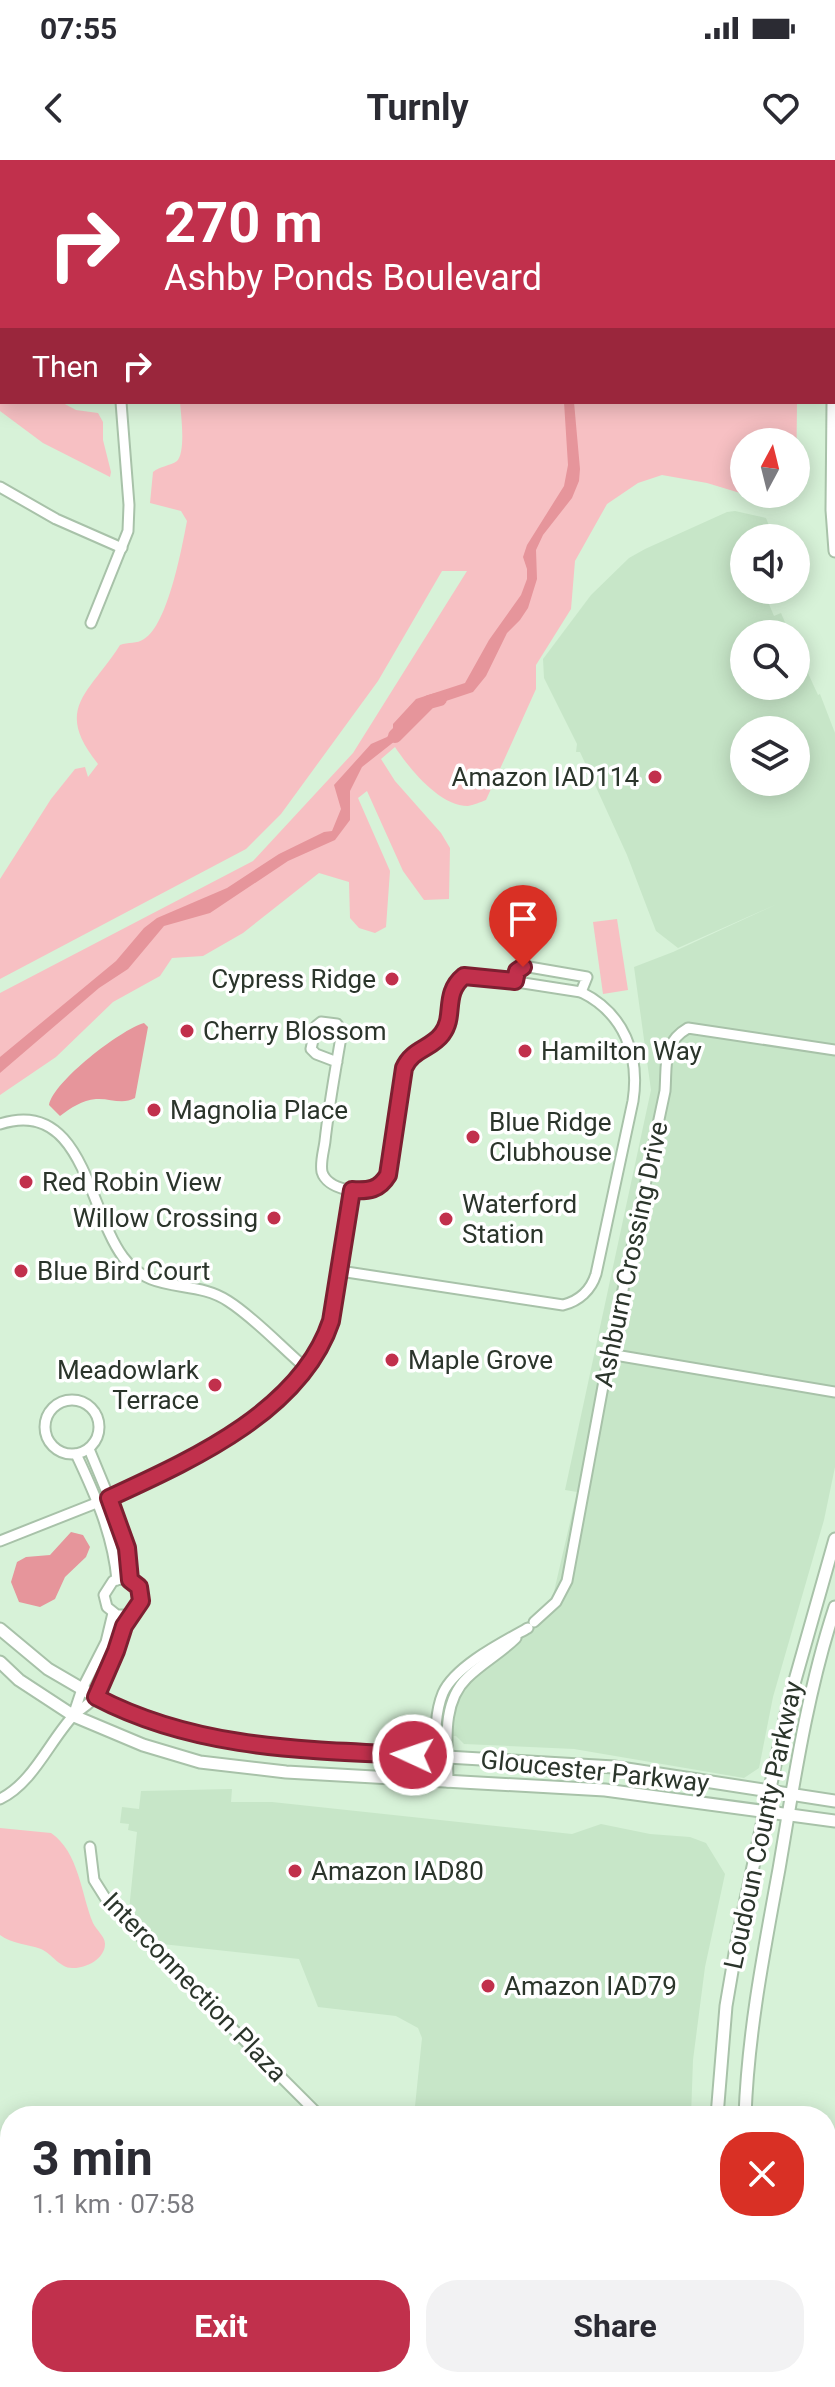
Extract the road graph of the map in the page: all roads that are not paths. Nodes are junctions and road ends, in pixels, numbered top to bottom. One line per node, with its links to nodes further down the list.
1 (121, 404): 4 (street)
2 (833, 404): 5 (main road)
3 (0, 487): 4 (street)
4 (122, 548): 6 (street)
5 (835, 551)
6 (91, 623)
7 (515, 981): 8 (street); 8 (street); 12 (street)
8 (581, 992): 13 (street)
9 (835, 1050): 14 (street, Ashburn Crossing Drive)
10 (337, 1062): 10 (street); 12 (street)
11 (0, 1124): 15 (street)
12 (352, 1190): 13 (street)
13 (340, 1271): 15 (street)
14 (609, 1354): 16 (street); 28 (street, Ashburn Crossing Drive)
15 (307, 1369): 19 (street)
16 (835, 1392)
17 (89, 1449): 18 (street); 18 (street); 19 (street)
18 (76, 1454): 20 (street)
19 (109, 1498): 20 (street); 24 (street)
20 (97, 1503): 22 (street); 23 (street)
21 (835, 1539): 36 (main road, Loudoun County Parkway)
22 (0, 1541)
23 (117, 1580): 24 (street); 26 (street)
24 (130, 1580): 27 (street)
25 (835, 1607): 37 (main road, Loudoun County Parkway)
26 (113, 1613): 27 (street); 31 (street)
27 (131, 1615): 32 (street)
28 (534, 1622)
29 (0, 1629): 31 (main road, Gloucester Parkway)
30 (0, 1662): 33 (main road, Gloucester Parkway)
31 (82, 1689): 32 (main road, Gloucester Parkway); 33 (street)
32 (96, 1697): 33 (street); 34 (main road, Gloucester Parkway)
33 (74, 1716): 35 (main road, Gloucester Parkway); 38 (street)
34 (442, 1756): 34 (street); 35 (street); 36 (main road, Gloucester Parkway)
35 (442, 1781): 40 (main road, Gloucester Parkway)
36 (770, 1792): 37 (main road, Gloucester Parkway); 40 (main road, Loudoun County Parkway)
37 (791, 1795): 39 (main road, Gloucester Parkway); 41 (main road, Loudoun County Parkway)
38 (0, 1799)
39 (835, 1801)
40 (766, 1811): 41 (main road, Gloucester Parkway); 45 (main road, Loudoun County Parkway)
41 (788, 1814): 42 (main road, Gloucester Parkway); 46 (main road, Loudoun County Parkway)
42 (835, 1821)
43 (90, 1847): 44 (street, Interconnection Plaza)
44 (310, 2106)
45 (718, 2106)
46 (746, 2106)

